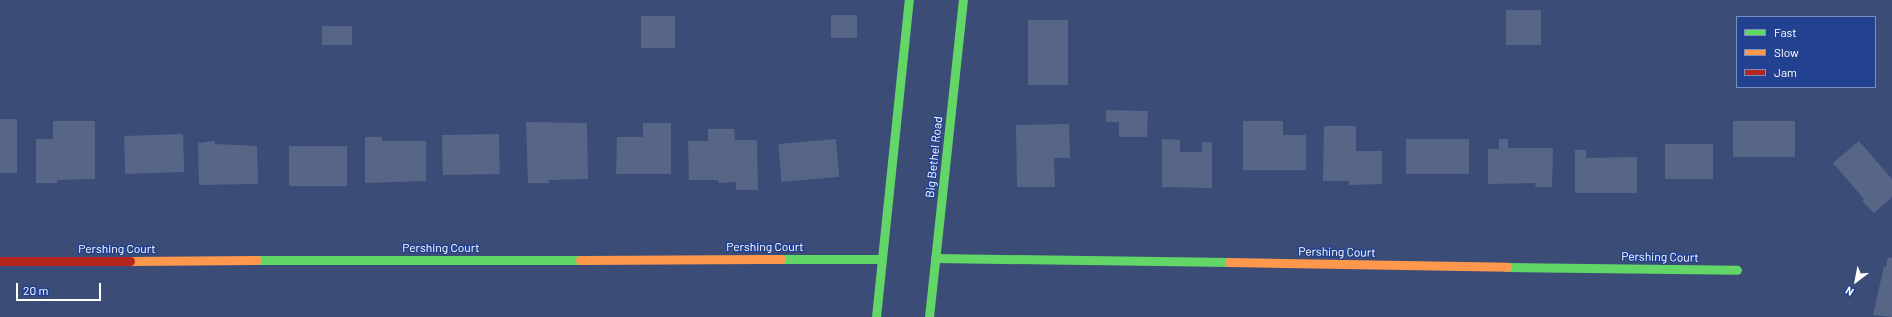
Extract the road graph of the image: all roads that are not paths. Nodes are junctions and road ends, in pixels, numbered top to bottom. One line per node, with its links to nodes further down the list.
1 (909, 0): 3 (street)
2 (963, 0): 4 (street, Big Bethel Road)
3 (882, 258): 5 (street, Pershing Court); 7 (street)
4 (936, 258): 6 (street, Pershing Court); 8 (street, Big Bethel Road)
5 (0, 261)
6 (1737, 270)
7 (876, 317)
8 (929, 317)

